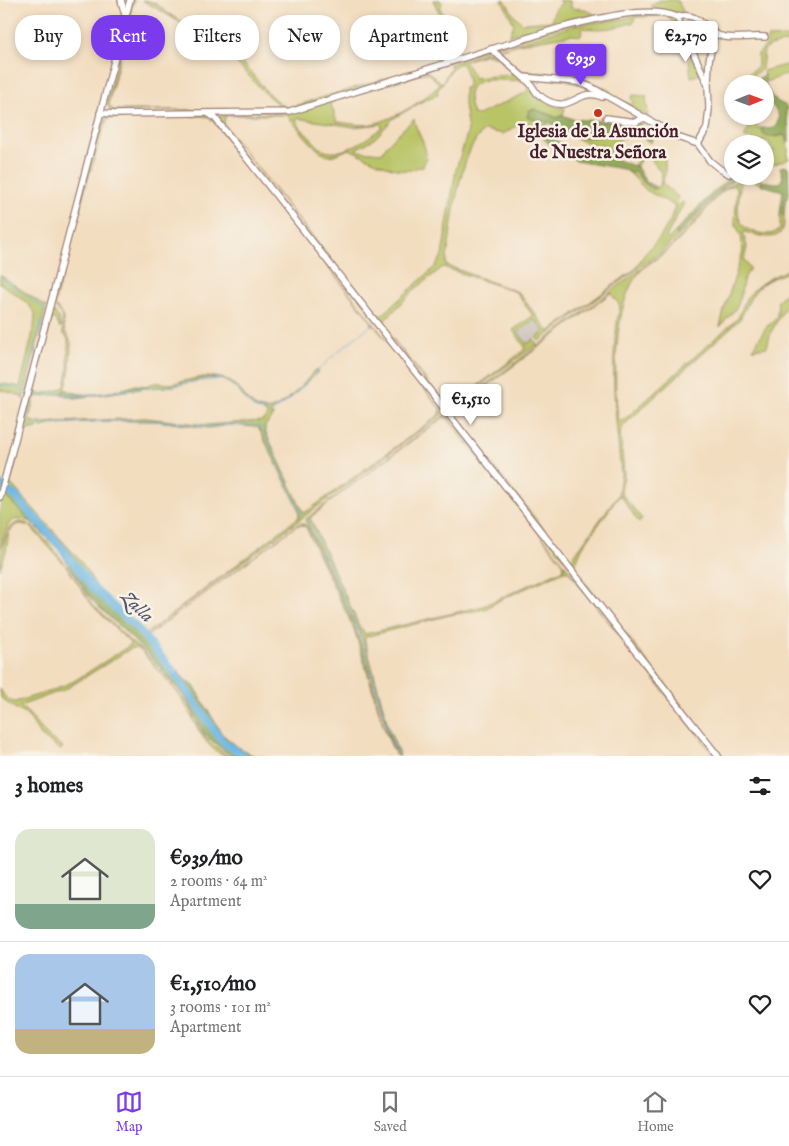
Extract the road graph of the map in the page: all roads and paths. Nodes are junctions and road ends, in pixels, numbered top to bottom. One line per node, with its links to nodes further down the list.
1 (125, 0): 8 (street)
2 (677, 17): 3 (street); 5 (street); 7 (street)
3 (714, 33): 4 (street); 7 (street)
4 (765, 36)
5 (492, 50): 6 (street); 9 (street)
6 (523, 77): 10 (street); 10 (street)
7 (708, 85): 13 (street)
8 (100, 113): 9 (street); 15 (street)
9 (208, 113): 16 (street)
10 (636, 113): 12 (street)
11 (606, 118): 12 (street)
12 (644, 118): 13 (street)
13 (698, 144): 14 (street)
14 (724, 172)
15 (0, 497)
16 (718, 756)

